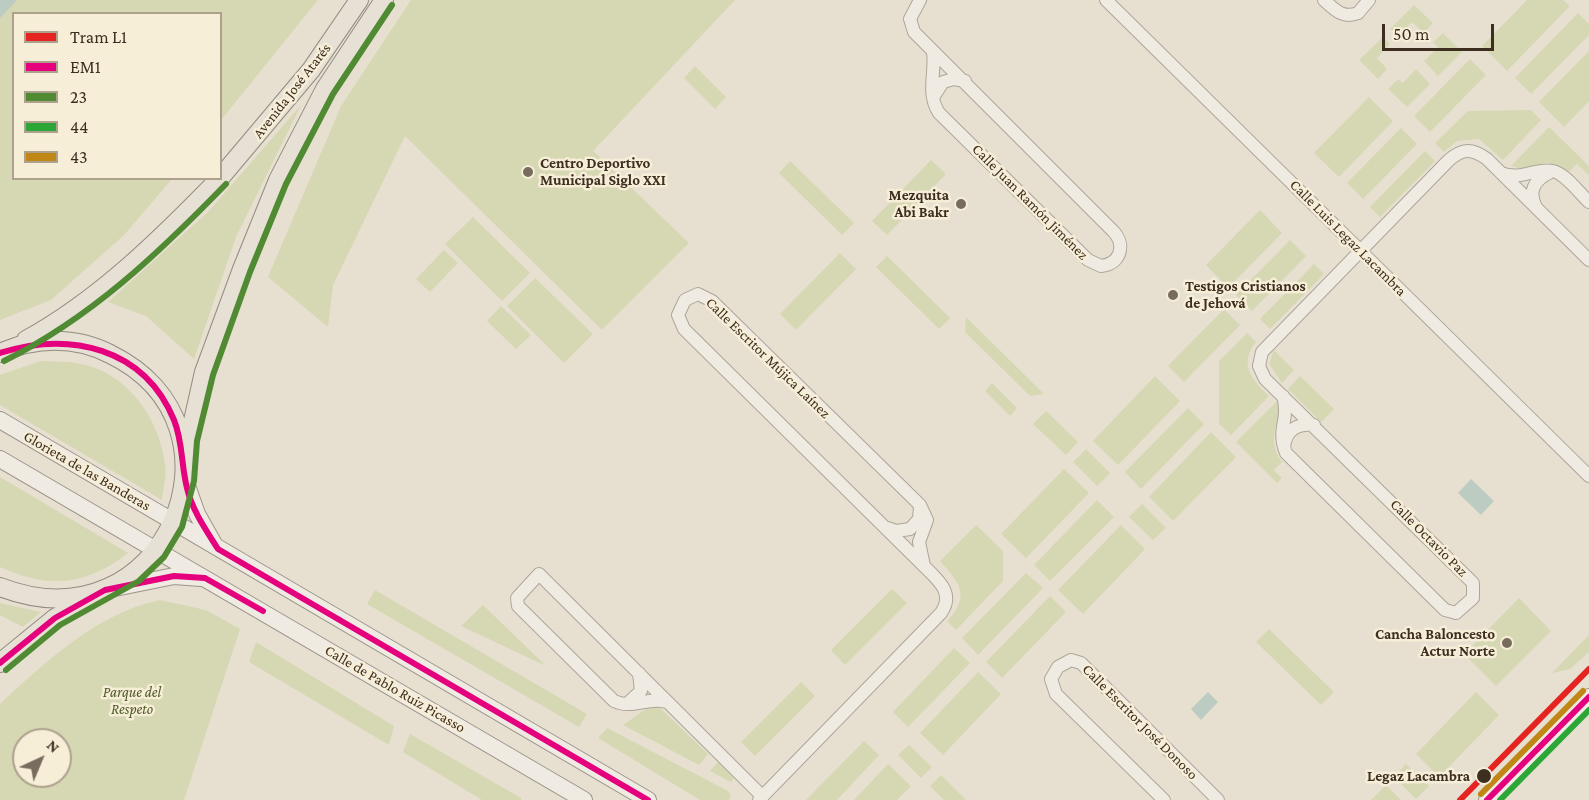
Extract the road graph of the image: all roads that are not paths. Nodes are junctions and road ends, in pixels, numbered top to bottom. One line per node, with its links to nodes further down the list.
1 (358, 0): 12 (main road, Avenida José Atarés)
2 (384, 0): 24 (main road, Avenida José Atarés)
3 (920, 0): 7 (street, Calle Juan Ramón Jiménez)
4 (1106, 0): 16 (street, Calle Luis Legaz Lacambra)
5 (1324, 0): 6 (street)
6 (1369, 0)
7 (933, 52): 8 (street, Calle Juan Ramón Jiménez); 9 (street)
8 (965, 81): 9 (street); 9 (street, Calle Juan Ramón Jiménez)
9 (933, 100)
10 (1556, 172): 11 (street); 14 (street); 15 (street)
11 (1500, 173): 15 (street); 16 (street, Calle Octavio Paz)
12 (222, 176)
13 (218, 180): 18 (main road, Avenida José Atarés)
14 (1589, 202)
15 (1537, 209): 17 (street)
16 (1360, 249): 19 (street, Calle Octavio Paz); 25 (street, Calle Luis Legaz Lacambra)
17 (1589, 260)
18 (7, 350): 24 (main road)
19 (1283, 396): 21 (street, Calle Octavio Paz); 22 (street)
20 (0, 420): 28 (main road, Glorieta de las Banderas)
21 (1314, 425): 22 (street); 22 (street, Calle Octavio Paz)
22 (1284, 448)
23 (0, 459): 31 (main road)
24 (184, 460): 26 (main road)
25 (1589, 476)
26 (184, 480): 28 (main road); 30 (main road)
27 (920, 505): 29 (street); 29 (street, Calle Escritor Mújica Laínez); 32 (street)
28 (174, 522): 30 (main road); 31 (main road)
29 (888, 528): 32 (street, Calle Escritor Mújica Laínez)
30 (218, 549): 43 (main road)
31 (157, 551): 33 (main road, Calle de Pablo Ruiz Picasso); 35 (main road)
32 (924, 566): 41 (street, Calle Escritor Mújica Laínez)
33 (205, 578): 35 (main road, Calle de Pablo Ruiz Picasso); 42 (main road, Calle de Pablo Ruiz Picasso)
34 (0, 587): 35 (main road)
35 (105, 590): 36 (main road)
36 (0, 663)
37 (639, 673): 39 (street); 40 (street); 40 (street)
38 (1589, 697): 46 (main road)
39 (667, 702): 40 (street); 41 (street)
40 (626, 704)
41 (760, 798)
42 (584, 800)
43 (648, 800)
44 (1164, 800): 45 (street, Calle Escritor José Donoso)
45 (1218, 800)
46 (1487, 800)

